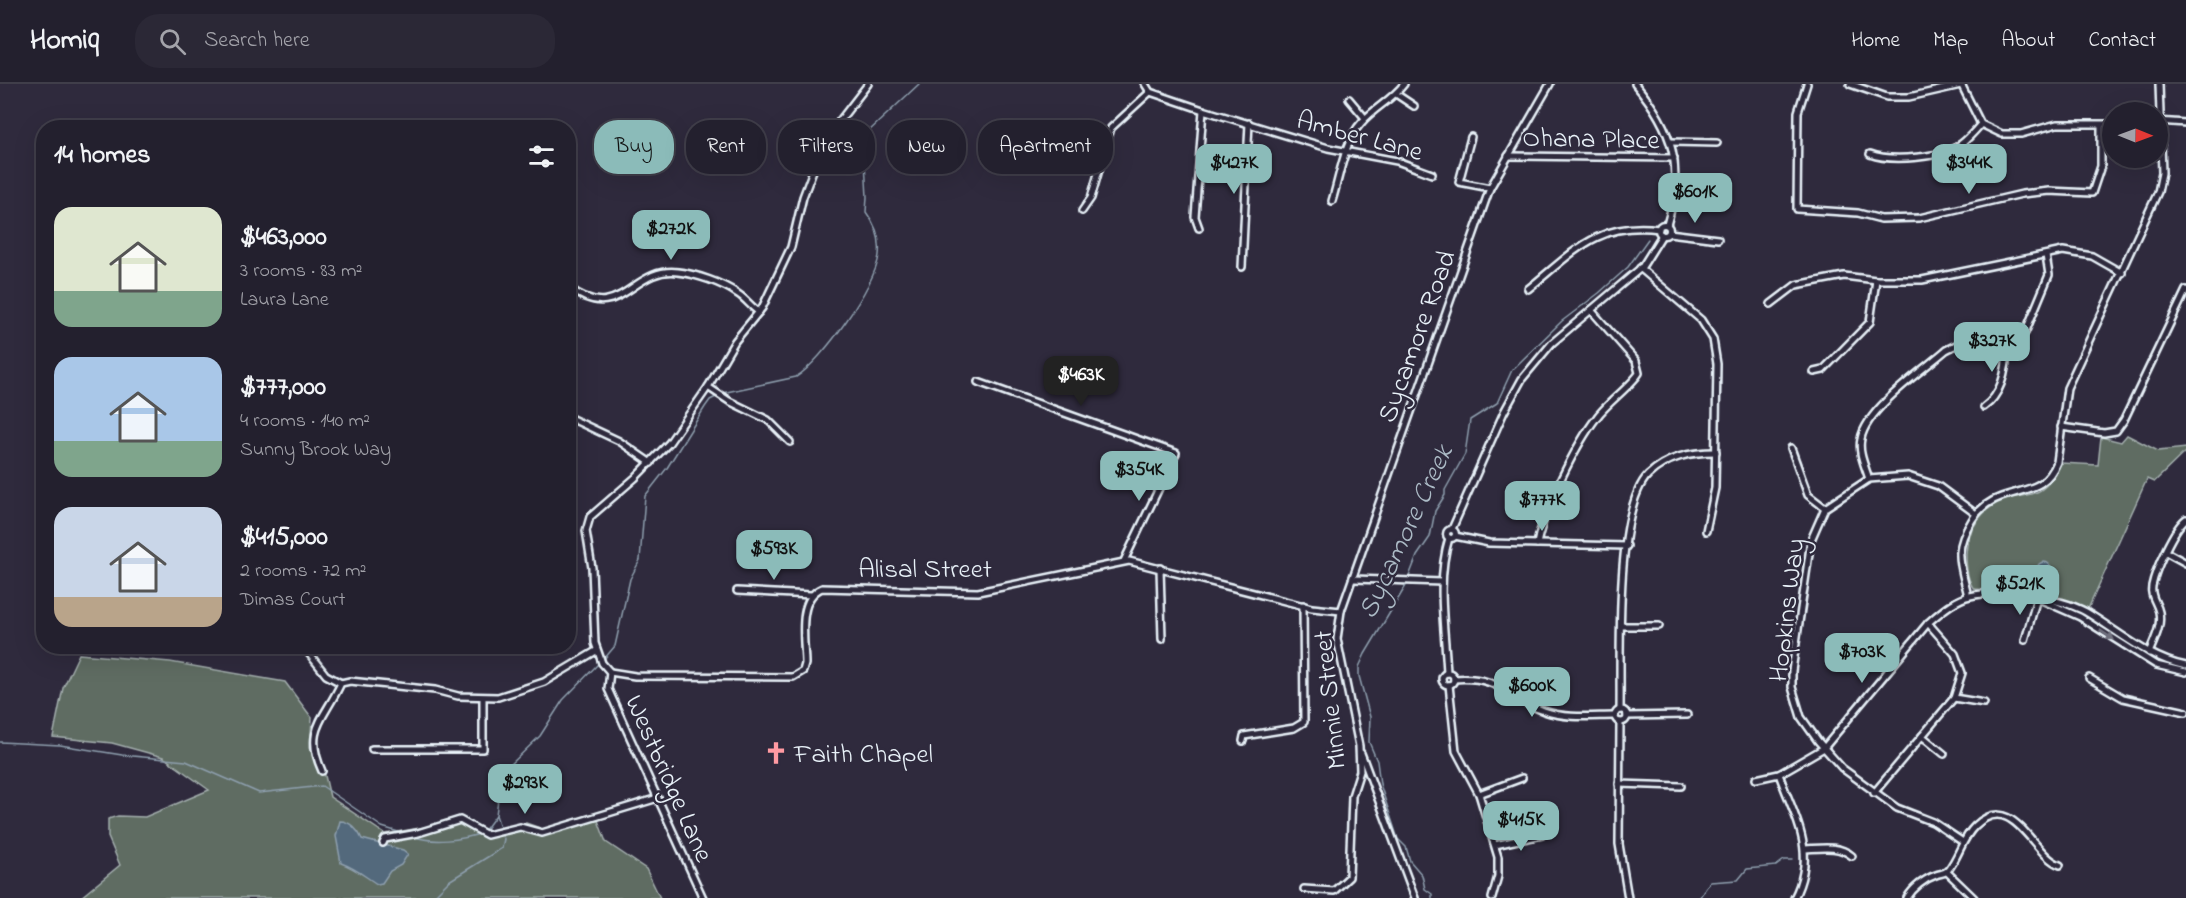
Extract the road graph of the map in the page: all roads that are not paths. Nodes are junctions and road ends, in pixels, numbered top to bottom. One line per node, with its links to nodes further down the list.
1 (868, 84): 49 (street)
2 (1145, 84): 10 (street)
3 (1404, 84): 11 (street)
4 (1550, 84): 27 (street, Sycamore Road)
5 (1635, 84): 23 (street)
6 (1807, 84): 21 (street)
7 (1850, 84): 9 (street)
8 (2159, 84): 13 (street)
9 (1961, 85): 20 (street)
10 (1150, 92): 15 (street, Amber Lane); 33 (street)
11 (1396, 94): 14 (street); 16 (street)
12 (1349, 99): 16 (street)
13 (2159, 102)
14 (1414, 106)
15 (1203, 110): 18 (street, Amber Lane); 35 (street)
16 (1365, 118): 25 (street)
17 (2168, 122): 19 (street)
18 (1249, 123): 25 (street, Amber Lane); 40 (street)
19 (2186, 123)
20 (1981, 124): 21 (street); 26 (street)
21 (2101, 124)
22 (1471, 137): 31 (street)
23 (1671, 142): 24 (street); 28 (street)
24 (1717, 143)
25 (1347, 153): 30 (street, Amber Lane); 32 (street)
26 (1870, 154)
27 (1508, 156): 28 (street, Ohana Place); 31 (street, Sycamore Road)
28 (1674, 158): 34 (street)
29 (2162, 168): 42 (street)
30 (1432, 174)
31 (1490, 189): 73 (street, Sycamore Road)
32 (1332, 201)
33 (1082, 212)
34 (1667, 225): 36 (street); 37 (street)
35 (1199, 228)
36 (1660, 232): 37 (street); 41 (street); 44 (street)
37 (1669, 233): 38 (street)
38 (1718, 239)
39 (2046, 255): 42 (street); 43 (street); 50 (street)
40 (1242, 267)
41 (1640, 268): 48 (street); 59 (street)
42 (2122, 273): 56 (street)
43 (1876, 280): 47 (street); 51 (street)
44 (1528, 289)
45 (2186, 290): 56 (street)
46 (576, 292): 49 (street)
47 (1771, 304)
48 (1592, 310): 66 (street); 67 (street)
49 (759, 312): 53 (street)
50 (2007, 344): 54 (street); 61 (street)
51 (1814, 372)
52 (978, 382): 70 (street)
53 (708, 387): 57 (street); 60 (street)
54 (1984, 407)
55 (576, 421): 60 (street)
56 (2061, 427): 63 (street)
57 (790, 442)
58 (1791, 448): 62 (street)
59 (1716, 452): 65 (street); 68 (street)
60 (651, 463): 86 (street)
61 (1869, 479): 62 (street, Hopkins Way); 63 (street, Hopkins Way)
62 (1825, 508): 110 (street, Hopkins Way)
63 (1976, 514): 77 (street)
64 (2186, 519): 69 (street)
65 (1706, 531)
66 (1452, 537): 67 (street); 74 (street)
67 (1537, 544): 68 (street)
68 (1627, 546): 82 (street)
69 (2166, 552): 71 (street); 87 (street)
70 (1124, 561): 72 (street, Alisal Street); 76 (street, Alisal Street)
71 (2186, 563)
72 (1160, 568): 79 (street, Alisal Street); 84 (street)
73 (1353, 579): 74 (street); 80 (street, Sycamore Road)
74 (1442, 582): 93 (street)
75 (737, 591): 76 (street, Alisal Street)
76 (811, 595): 91 (street)
77 (1968, 596): 78 (street); 81 (street)
78 (2037, 598): 85 (street); 87 (street); 89 (street, one-way to 89)
79 (1303, 605): 80 (street, Alisal Street); 108 (street)
80 (1341, 611): 109 (street, Minnie Street)
81 (1928, 623): 99 (street); 110 (street)
82 (1622, 626): 83 (street); 101 (street)
83 (1659, 626)
84 (1162, 639)
85 (2025, 640)
86 (596, 651): 91 (street); 98 (street)
87 (2150, 652): 89 (street); 90 (street)
88 (310, 654): 96 (street)
89 (2146, 660): 92 (street)
90 (2186, 666)
91 (610, 672): 121 (street, Westbridge Lane)
92 (2186, 672)
93 (1447, 673): 95 (street); 97 (street)
94 (2089, 678): 102 (street)
95 (1454, 679): 97 (street); 104 (street)
96 (341, 684): 98 (street); 113 (street)
97 (1449, 685): 120 (street)
98 (483, 698): 111 (street)
99 (1954, 698): 100 (street); 107 (street)
100 (1984, 703)
101 (1620, 710): 104 (street); 105 (street)
102 (2186, 712)
103 (1687, 715): 105 (street)
104 (1614, 716): 106 (street)
105 (1627, 716): 106 (street)
106 (1620, 722): 117 (street)
107 (1922, 736): 112 (street); 119 (street)
108 (1243, 741)
109 (1359, 746): 130 (street, Minnie Street); 132 (street)
110 (1824, 748): 114 (street); 119 (street, Hopkins Way)
111 (372, 749)
112 (1944, 754)
113 (322, 771)
114 (1779, 774): 116 (street); 126 (street)
115 (1522, 778): 120 (street)
116 (1756, 779)
117 (1619, 784): 118 (street); 134 (street)
118 (1681, 786)
119 (1874, 793): 123 (street, Hopkins Way)
120 (1479, 794): 125 (street)
121 (658, 798): 124 (street); 131 (street, Westbridge Lane)
122 (1542, 835): 125 (street)
123 (1963, 842): 128 (street); 129 (street)
124 (383, 843)
125 (1495, 845): 133 (street)
126 (1806, 849): 127 (street); 135 (street)
127 (1852, 856)
128 (2060, 865)
129 (1947, 872): 136 (street); 137 (street)
130 (1304, 889)
131 (703, 898)
132 (1415, 898)
133 (1492, 898)
134 (1628, 898)
135 (1794, 898)
136 (1907, 898)
137 (1974, 898)

